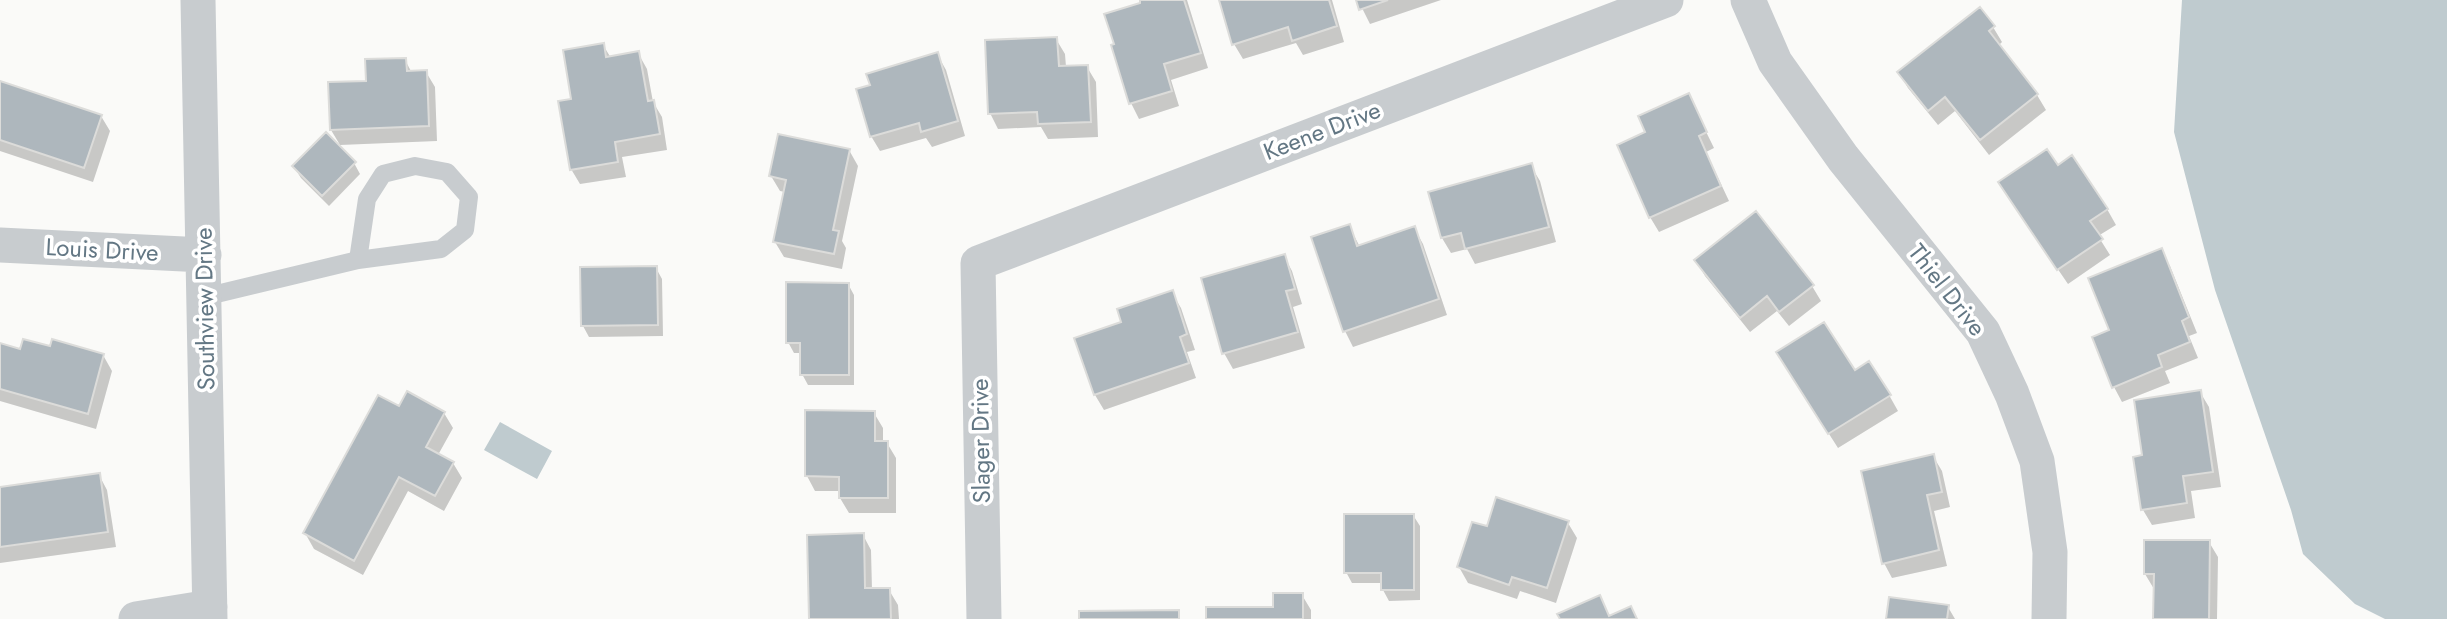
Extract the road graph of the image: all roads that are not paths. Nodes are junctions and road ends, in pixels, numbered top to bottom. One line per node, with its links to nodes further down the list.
1 (198, 0): 5 (street, Southview Drive)
2 (1666, 0): 7 (street, Keene Drive)
3 (1748, 0): 12 (street, Thiel Drive)
4 (0, 245): 5 (street, Louis Drive)
5 (204, 255): 8 (street, Southview Drive)
6 (358, 260): 6 (lane); 8 (lane)
7 (978, 262): 11 (street, Slager Drive)
8 (204, 297): 9 (street, Southview Drive)
9 (211, 613): 10 (street)
10 (136, 619)
11 (984, 619)
12 (2049, 619)

